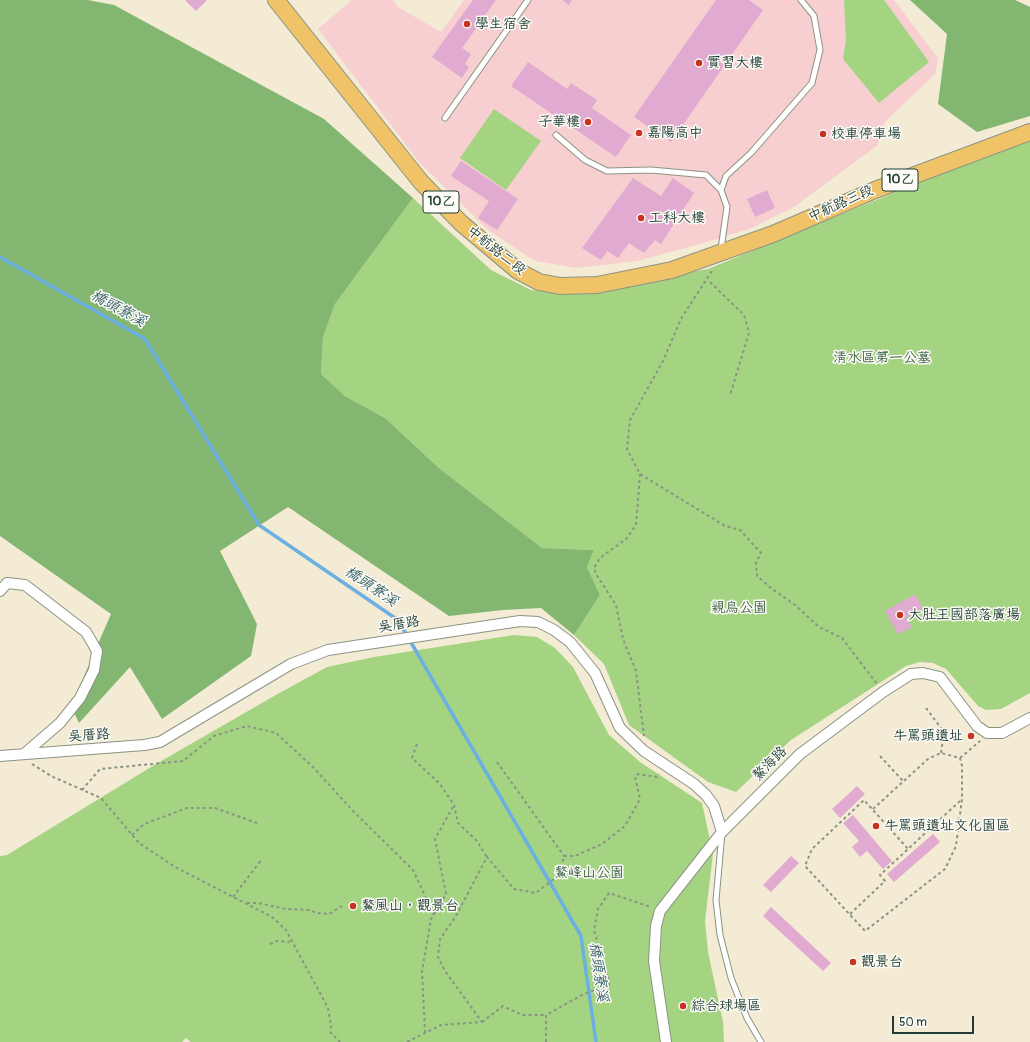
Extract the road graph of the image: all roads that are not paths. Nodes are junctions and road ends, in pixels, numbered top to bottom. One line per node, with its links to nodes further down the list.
1 (276, 0): 8 (main road, 中航路二段 / 10乙)
2 (528, 0): 4 (lane)
3 (802, 0): 7 (lane)
4 (444, 118)
5 (1030, 132): 8 (main road, 中航路三段 / 10乙)
6 (556, 135): 7 (lane)
7 (721, 190): 8 (lane)
8 (720, 254)
9 (0, 591): 11 (street)
10 (1030, 718): 13 (street, 鰲海路)
11 (24, 754): 12 (street, 吳厝路); 13 (street, 吳厝路)
12 (0, 756)
13 (722, 832): 14 (street, 鰲海路); 15 (lane)
14 (666, 1042)
15 (761, 1042)

